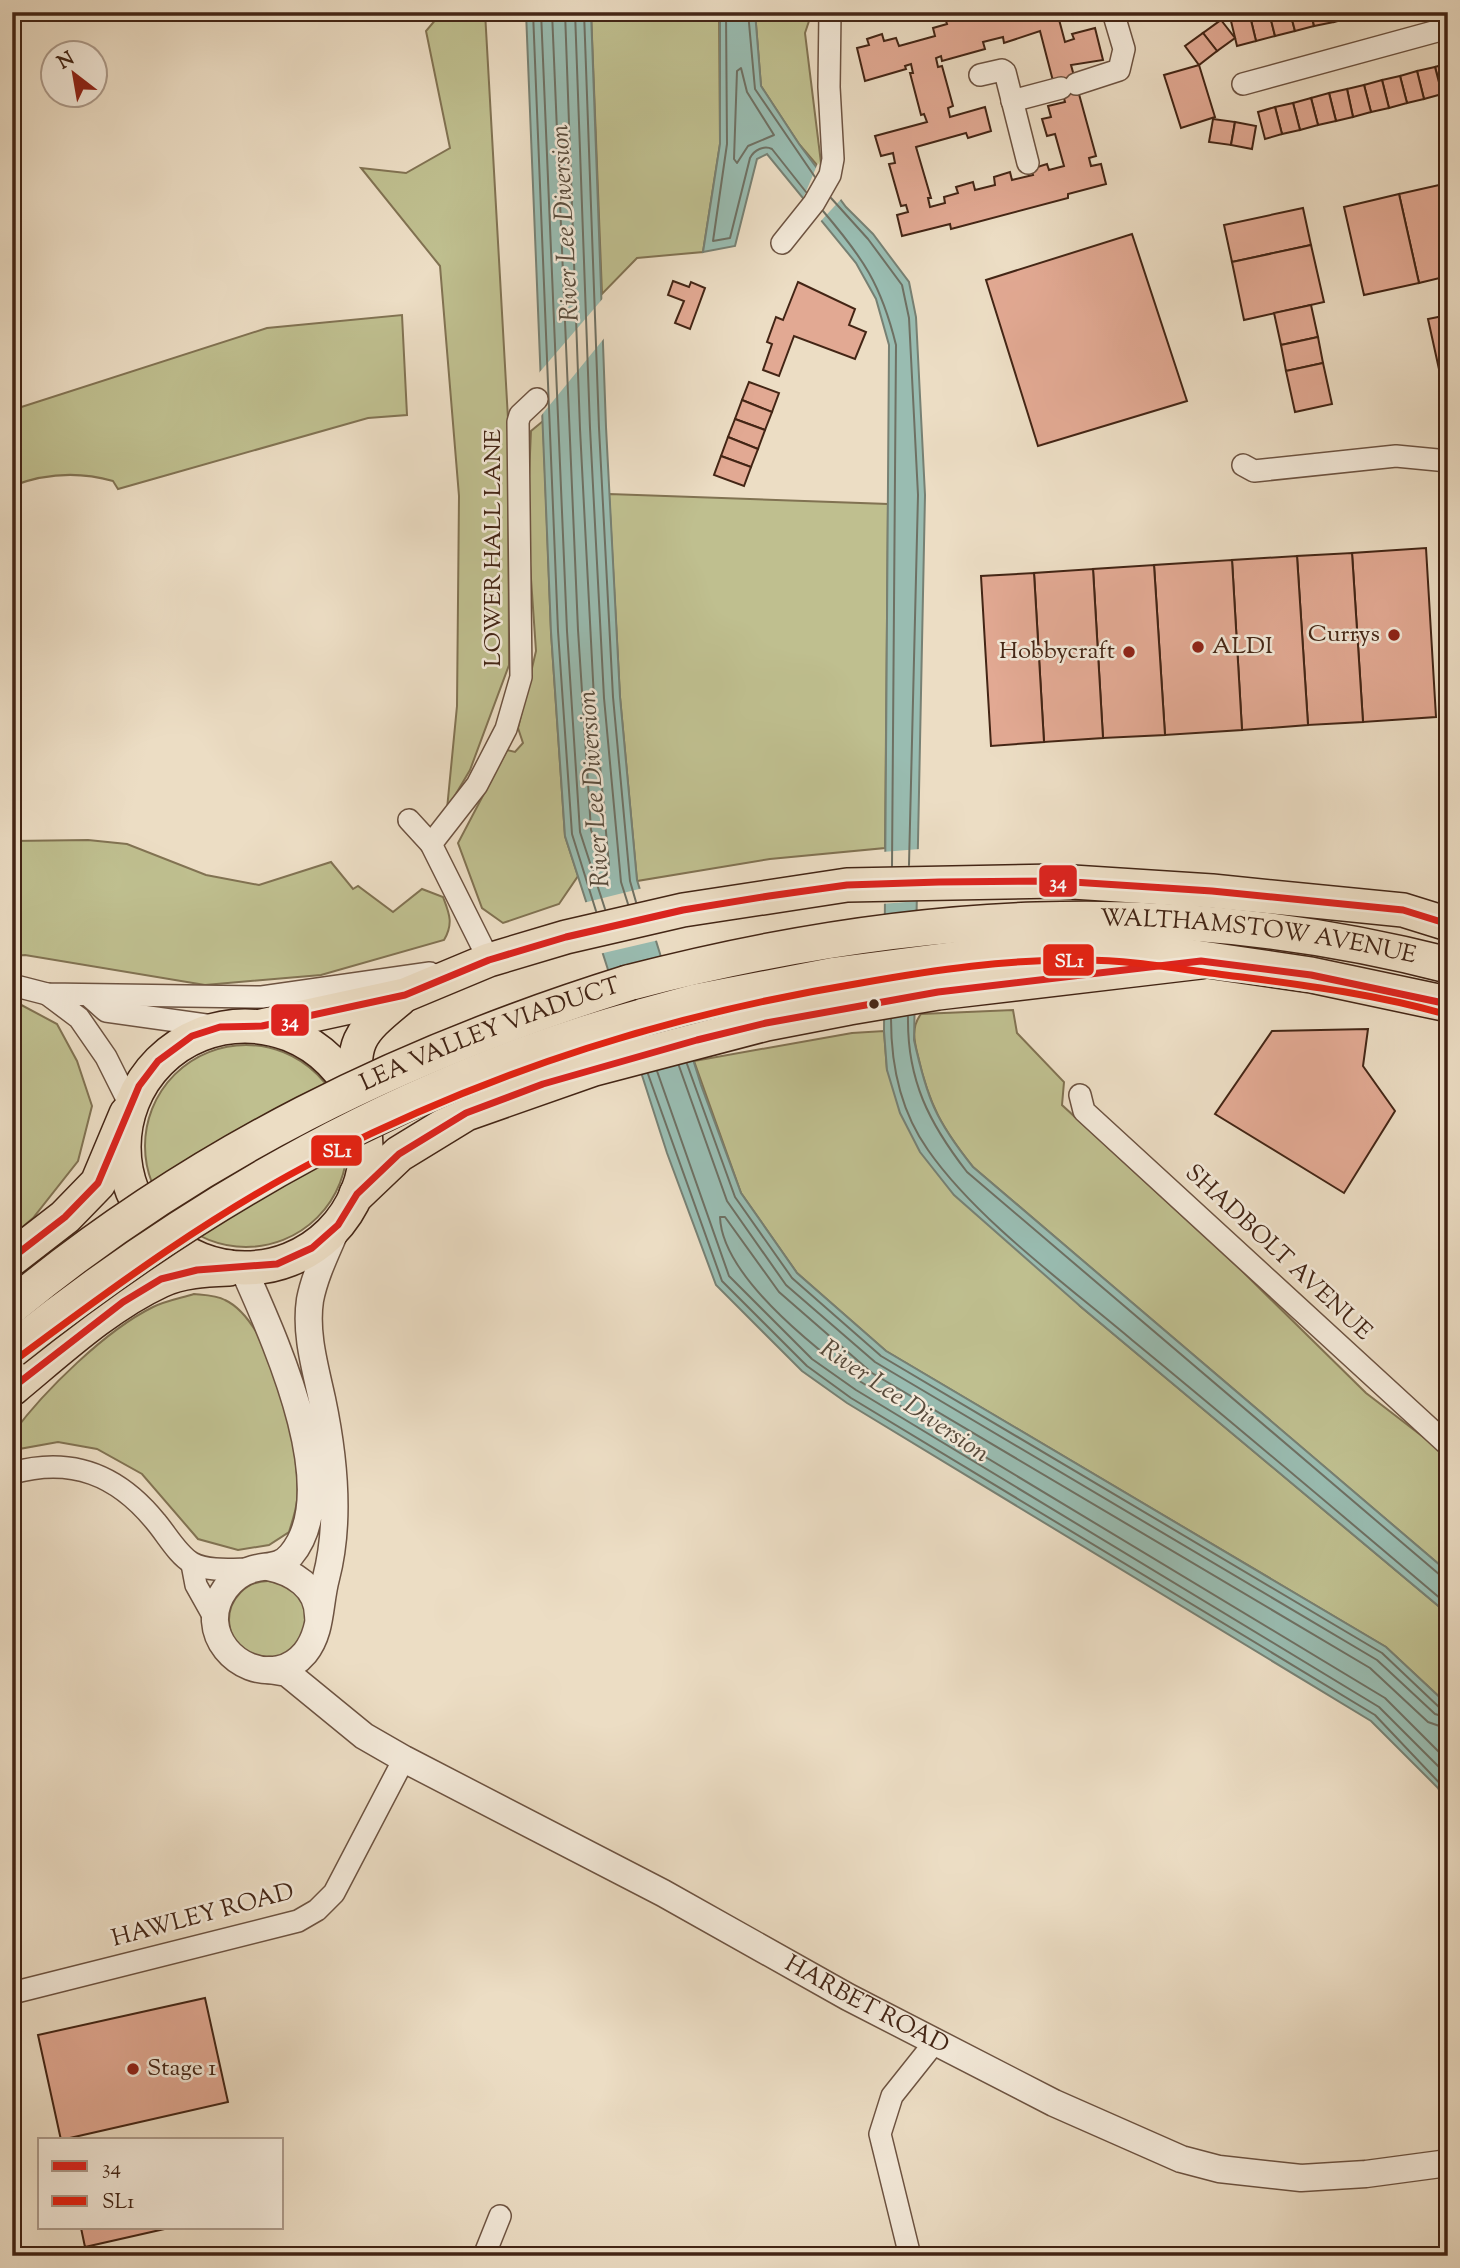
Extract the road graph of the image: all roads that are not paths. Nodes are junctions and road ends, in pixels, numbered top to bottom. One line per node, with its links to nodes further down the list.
1 (830, 12): 8 (street)
2 (1113, 12): 6 (street)
3 (1448, 28): 5 (street)
4 (980, 75): 6 (street)
5 (1243, 84)
6 (1012, 101): 7 (street)
7 (1028, 163)
8 (782, 243)
9 (537, 399): 13 (street, LOWER HALL LANE)
10 (1448, 461): 11 (street)
11 (1243, 465)
12 (409, 820): 13 (street)
13 (431, 844): 20 (street)
14 (1294, 898): 15 (main road); 18 (main road); 20 (main road)
15 (1403, 910): 16 (main road); 17 (main road)
16 (1448, 913)
17 (1448, 924)
18 (1448, 942)
19 (1081, 947): 21 (highway, WALTHAMSTOW AVENUE); 26 (highway, WALTHAMSTOW AVENUE); 32 (highway); 36 (highway, LEA VALLEY VIADUCT, bridge); 37 (highway, LEA VALLEY VIADUCT, bridge)
20 (482, 963): 24 (main road); 25 (street)
21 (1448, 965)
22 (12, 985): 23 (street)
23 (47, 994): 25 (street); 31 (street)
24 (405, 995): 27 (main road); 30 (main road)
25 (89, 996): 28 (street)
26 (1448, 1004)
27 (262, 1026): 28 (main road); 30 (main road)
28 (220, 1027): 31 (main road)
29 (1080, 1095): 39 (street, SHADBOLT AVENUE)
30 (357, 1099): 32 (main road)
31 (129, 1110): 34 (highway); 35 (main road)
32 (357, 1194): 33 (main road)
33 (338, 1225): 35 (main road); 44 (street)
34 (12, 1258)
35 (236, 1268): 38 (highway); 42 (street)
36 (12, 1306)
37 (12, 1350)
38 (12, 1388)
39 (1448, 1445)
40 (12, 1473): 41 (street)
41 (192, 1564): 42 (street); 43 (street)
42 (260, 1568): 43 (street); 44 (street)
43 (215, 1619): 45 (street)
44 (316, 1635): 45 (street); 46 (street)
45 (269, 1670): 46 (street, HARBET ROAD)
46 (325, 1705): 47 (street, HARBET ROAD)
47 (404, 1759): 48 (street, HAWLEY ROAD); 49 (street, HARBET ROAD)
48 (12, 1993)
49 (935, 2042): 50 (street, HARBET ROAD); 53 (street)
50 (1448, 2162)
51 (500, 2216): 52 (street)
52 (484, 2256)
53 (910, 2256)

